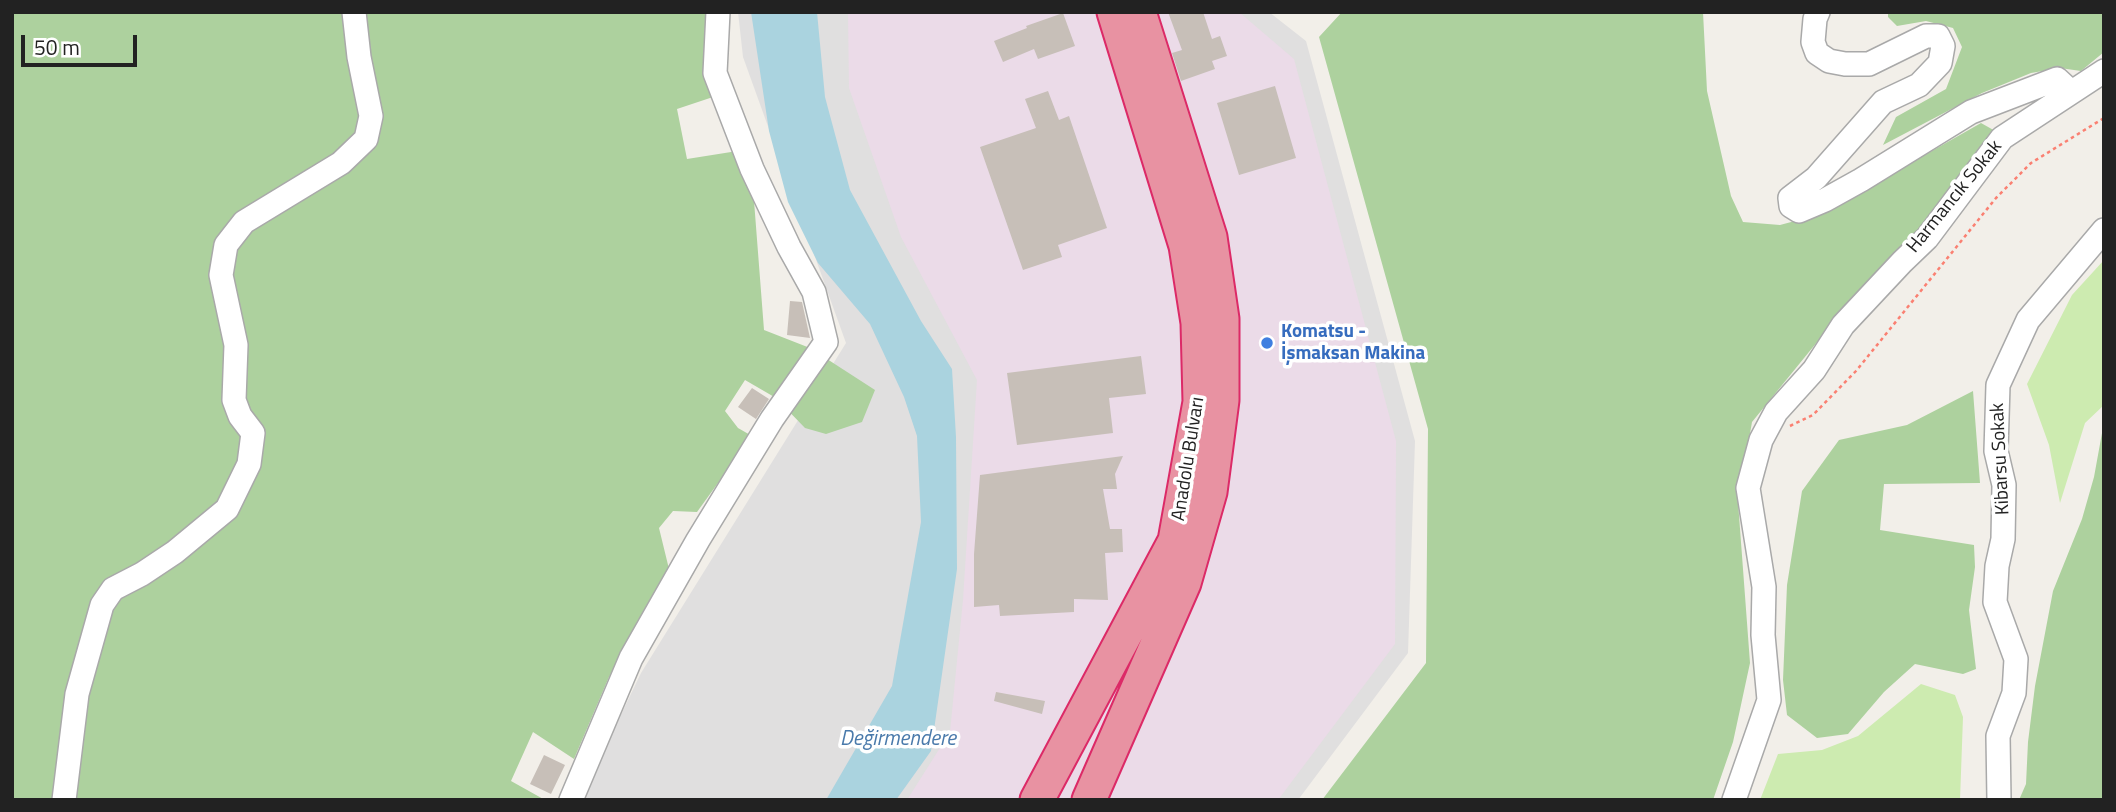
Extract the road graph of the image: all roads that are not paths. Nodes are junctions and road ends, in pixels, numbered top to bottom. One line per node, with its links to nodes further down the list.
1 (354, 12): 9 (street)
2 (719, 12): 10 (street)
3 (1114, 12): 11 (highway, Anadolu Bulvarı)
4 (1139, 12): 12 (highway, Anadolu Bulvarı)
5 (1818, 12): 7 (street)
6 (2104, 71): 7 (street)
7 (2071, 92): 13 (street, Harmancık Sokak)
8 (2104, 230): 14 (street, Kibarsu Sokak)
9 (64, 800)
10 (571, 800)
11 (1037, 800)
12 (1089, 800)
13 (1734, 800)
14 (1999, 800)

